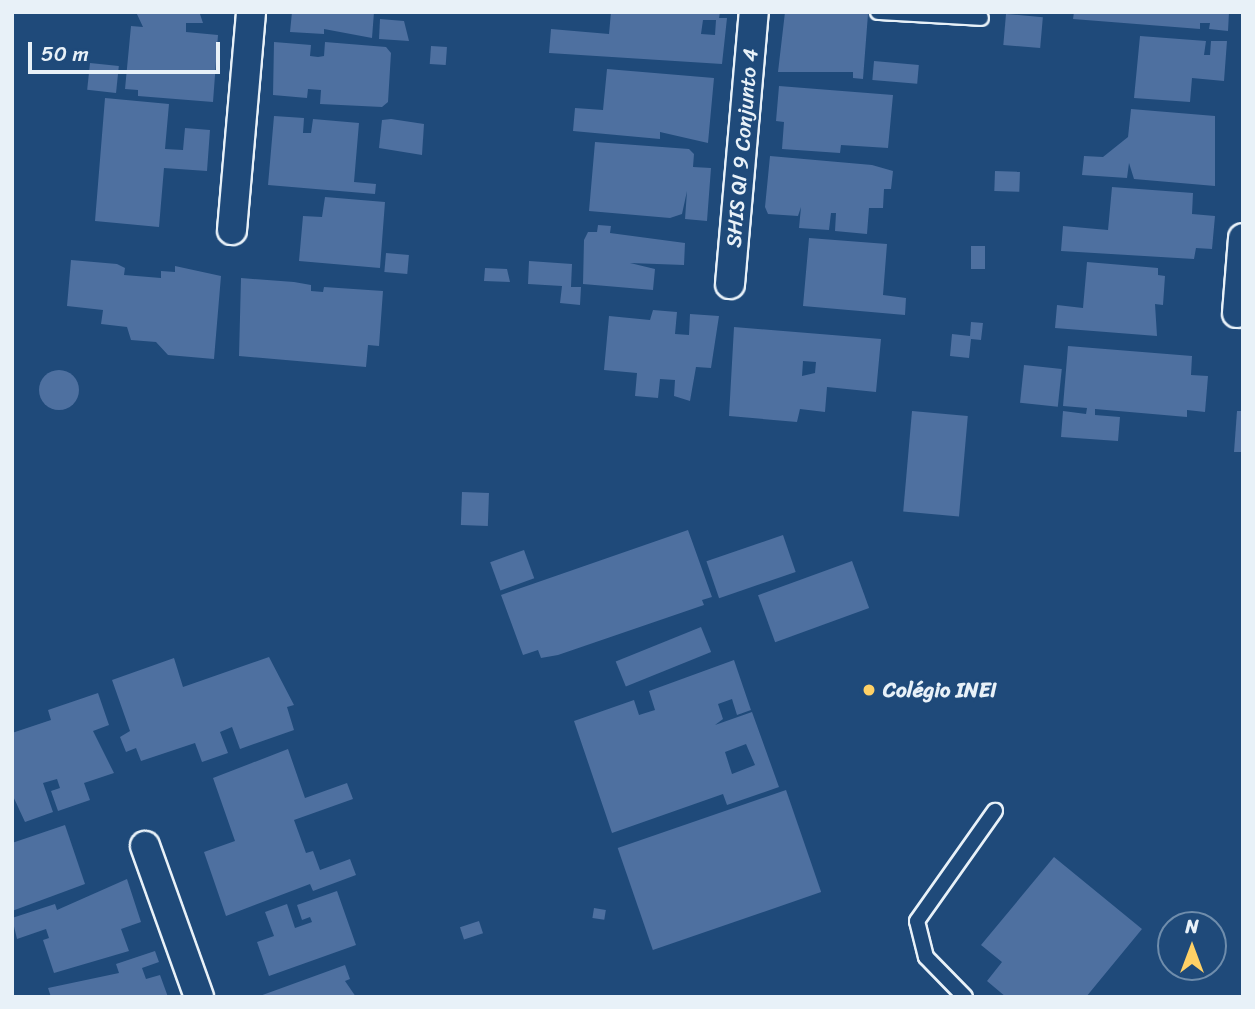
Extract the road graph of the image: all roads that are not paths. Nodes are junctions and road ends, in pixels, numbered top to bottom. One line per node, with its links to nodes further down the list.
1 (251, 12): 5 (street)
2 (754, 12): 7 (street, SHIS QI 9 Conjunto 4)
3 (878, 12): 4 (lane)
4 (981, 18)
5 (233, 230)
6 (1243, 238): 8 (street)
7 (730, 284)
8 (1237, 313)
9 (995, 811): 12 (lane)
10 (145, 846): 11 (street)
11 (200, 997)
12 (965, 997)

